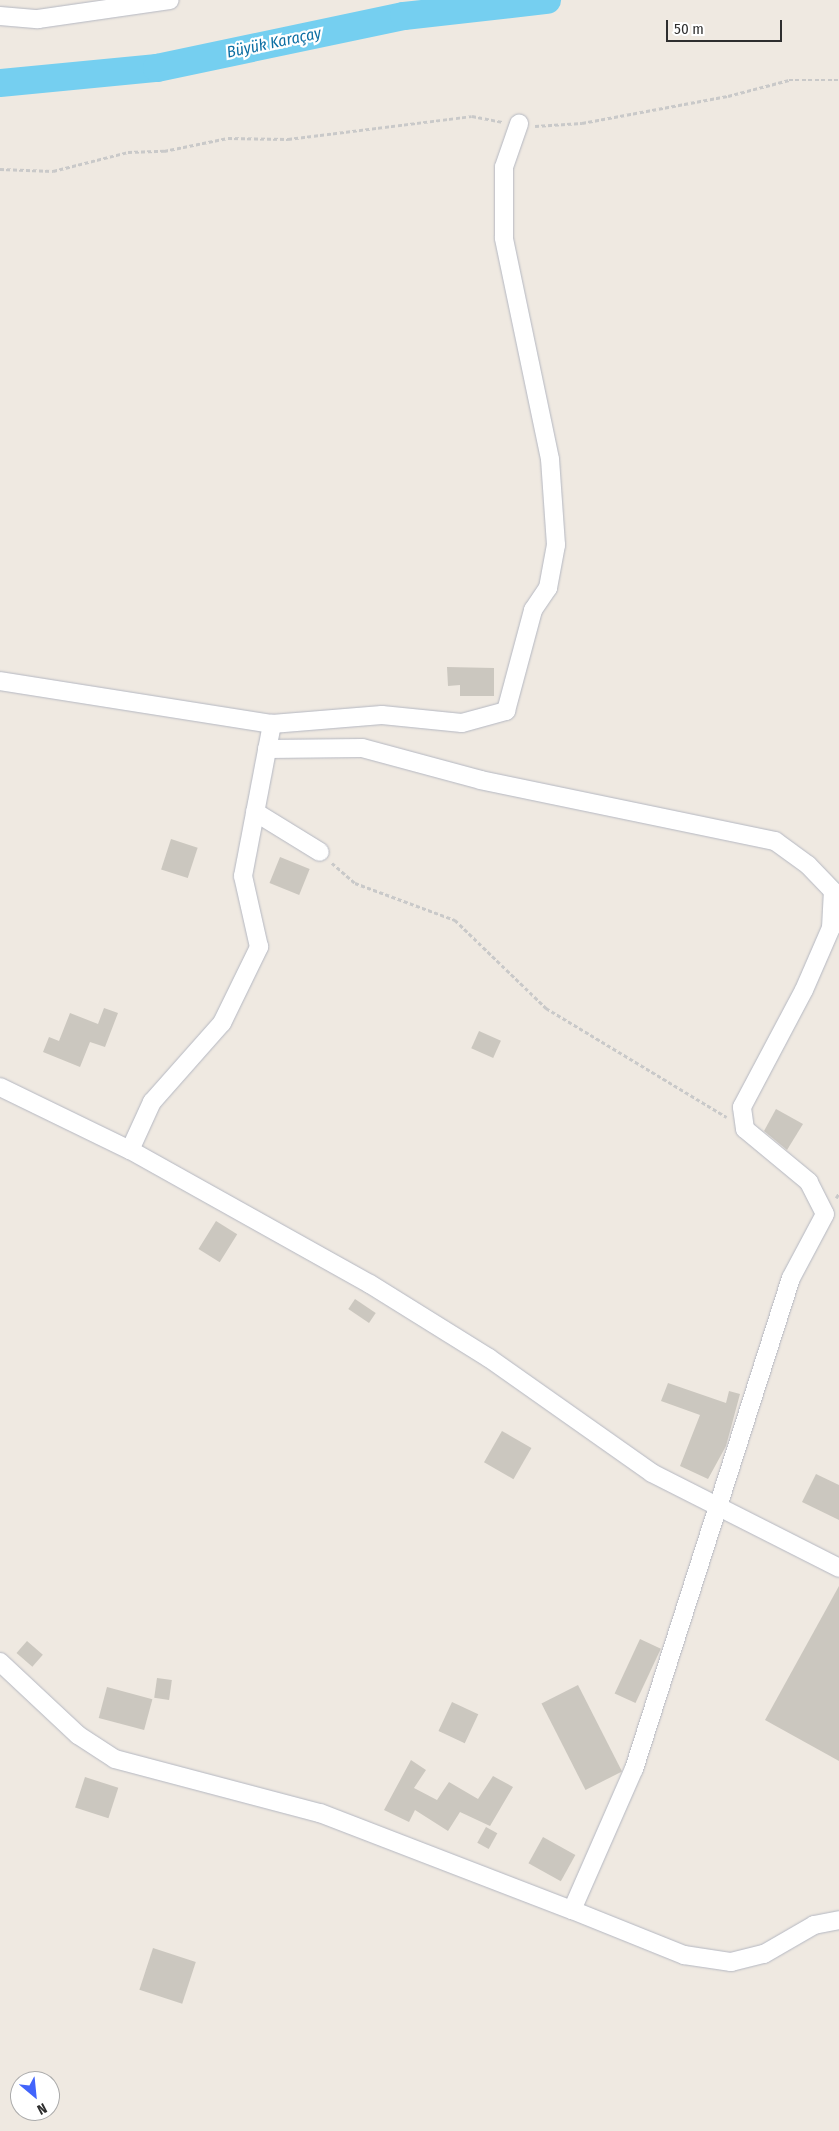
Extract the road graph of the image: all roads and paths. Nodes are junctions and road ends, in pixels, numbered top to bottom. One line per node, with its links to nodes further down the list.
1 (170, 0): 2 (street)
2 (0, 16)
3 (839, 80): 4 (path)
4 (519, 124): 5 (path); 7 (street)
5 (0, 169)
6 (0, 681): 7 (street)
7 (272, 724): 8 (street)
8 (267, 750): 9 (street); 12 (street)
9 (255, 812): 10 (street); 13 (street)
10 (320, 852): 12 (path)
11 (0, 1087): 13 (street)
12 (745, 1129): 14 (street)
13 (130, 1150): 14 (street)
14 (716, 1508): 15 (street); 17 (street)
15 (839, 1568)
16 (0, 1662): 17 (street)
17 (572, 1910): 18 (street)
18 (839, 1920)

